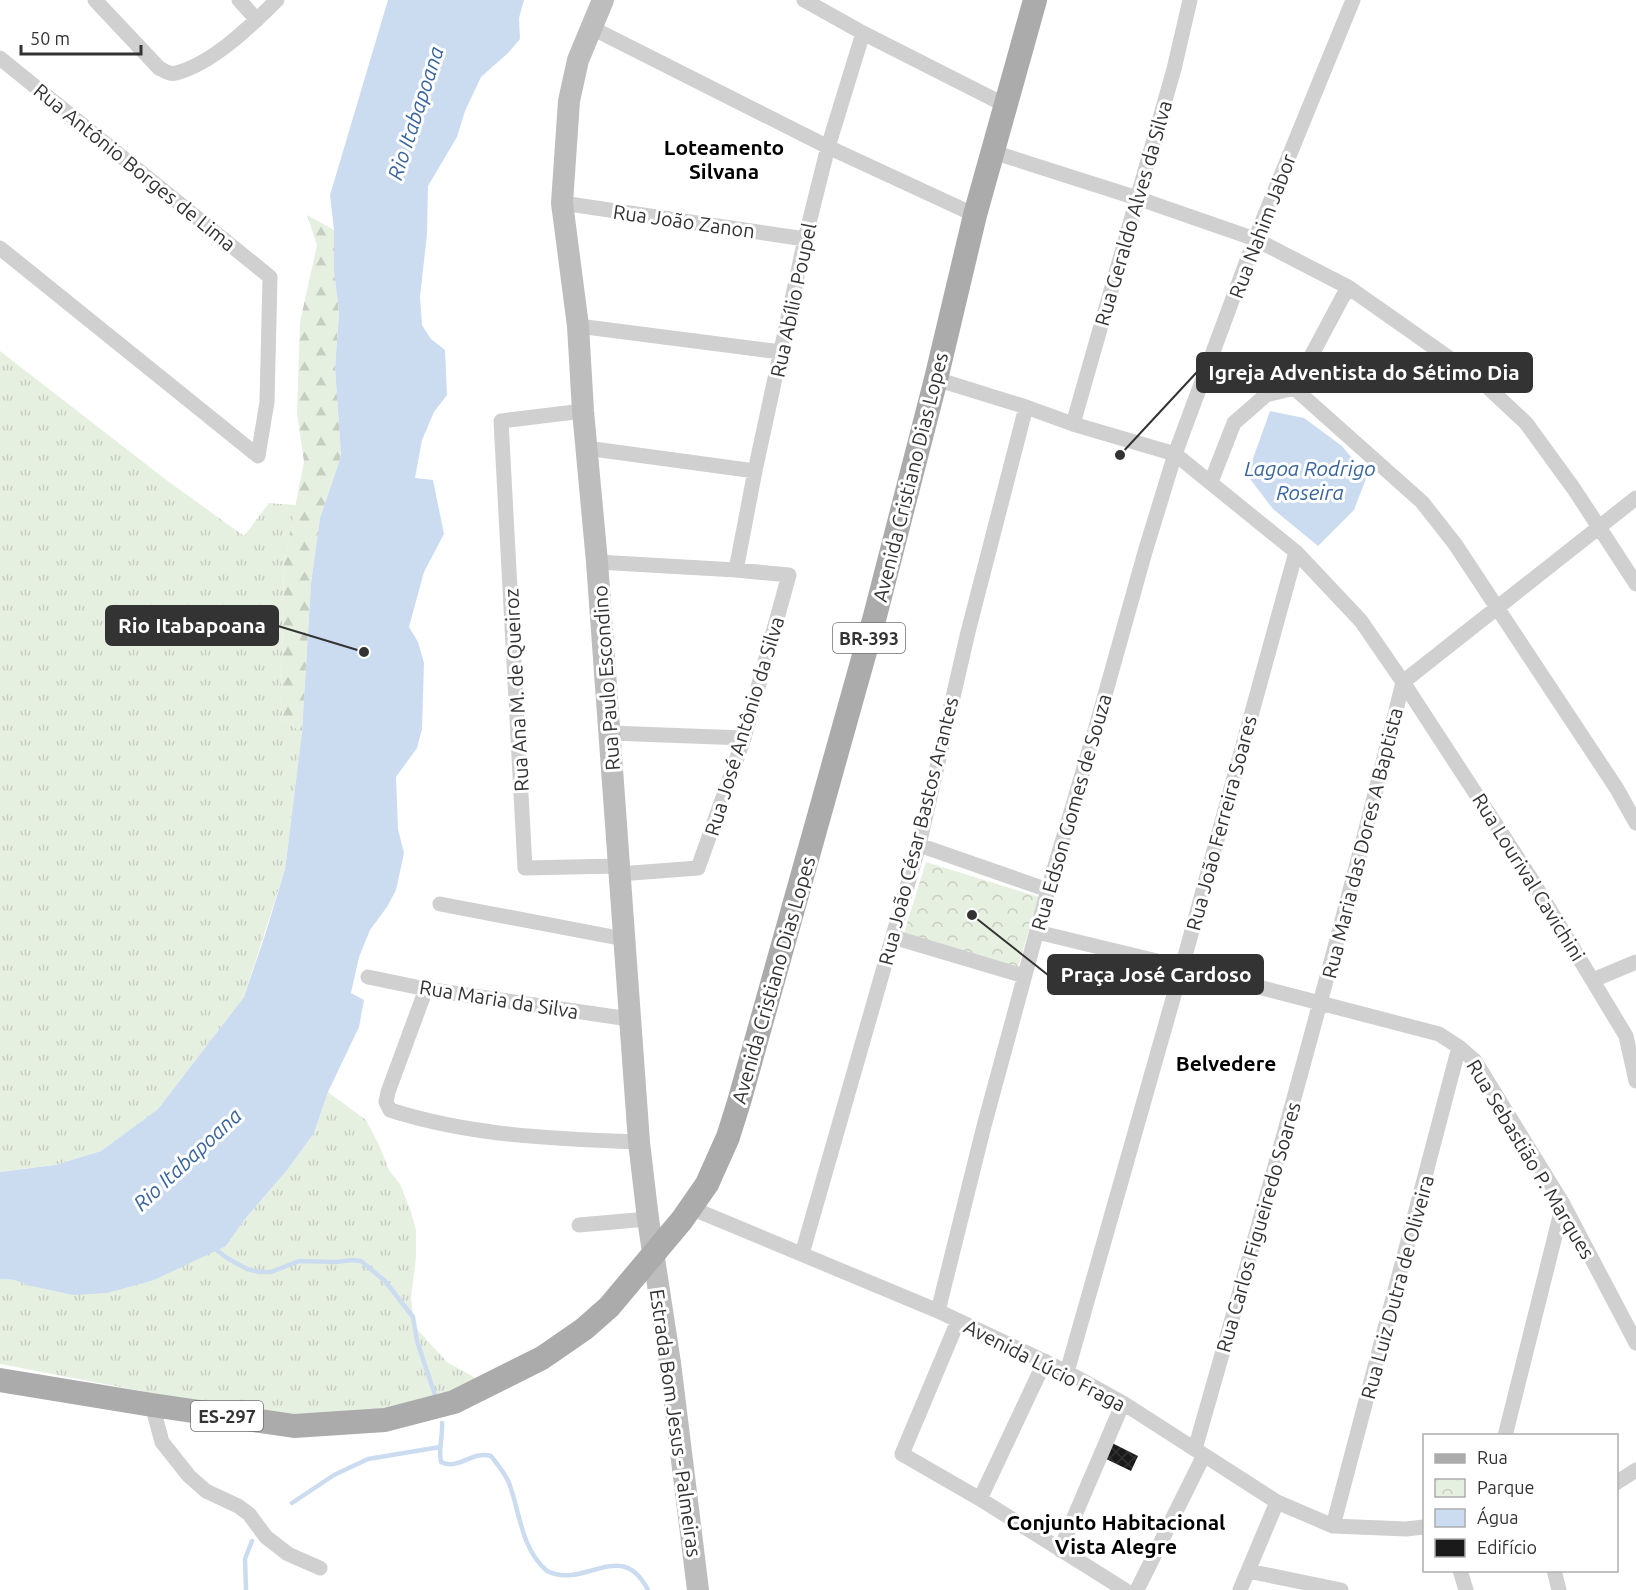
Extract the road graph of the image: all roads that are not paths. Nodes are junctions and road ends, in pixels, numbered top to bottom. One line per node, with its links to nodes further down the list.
1 (95, 0): 9 (street)
2 (239, 0): 9 (street)
3 (277, 0): 9 (street)
4 (603, 0): 10 (main road, Rua Paulo Escondino)
5 (804, 0): 11 (street)
6 (1035, 0): 13 (main road, Avenida Cristiano Dias Lopes / BR-393)
7 (1190, 0): 16 (street, Rua Geraldo Alves da Silva)
8 (1353, 0): 20 (street, Rua Nahim Jabor)
9 (257, 20)
10 (590, 27): 14 (street); 17 (main road, Rua Paulo Escondino)
11 (863, 33): 13 (street); 14 (street, Rua Abílio Poupel)
12 (0, 58): 21 (street, Rua Antônio Borges de Lima)
13 (1005, 105): 15 (main road, Avenida Cristiano Dias Lopes / BR-393)
14 (828, 147): 18 (street); 19 (street, Rua Abílio Poupel)
15 (993, 152): 16 (street); 18 (main road, Avenida Cristiano Dias Lopes / BR-393)
16 (1137, 198): 20 (street); 29 (street, Rua Geraldo Alves da Silva)
17 (562, 203): 19 (street, Rua João Zanon); 23 (main road, Rua Paulo Escondino)
18 (975, 215): 25 (main road, Avenida Cristiano Dias Lopes / BR-393)
19 (805, 239): 24 (street, Rua Abílio Poupel)
20 (1255, 239): 22 (street); 31 (street, Rua Nahim Jabor)
21 (0, 249)
22 (1348, 287): 26 (street); 35 (street)
23 (578, 326): 24 (street); 28 (main road, Rua Paulo Escondino)
24 (781, 352): 32 (street, Rua Abílio Poupel)
25 (936, 379): 27 (street); 64 (main road, Avenida Cristiano Dias Lopes / BR-393)
26 (1294, 388): 33 (street); 40 (street)
27 (1026, 407): 29 (street); 45 (street, Rua João César Bastos Arantes)
28 (583, 411): 30 (main road, Rua Paulo Escondino); 46 (street, Rua Ana M. de Queiroz)
29 (1073, 424): 31 (street)
30 (586, 448): 32 (street); 37 (main road, Rua Paulo Escondino)
31 (1175, 454): 33 (street, Rua Lourival Cavichini); 47 (street, Rua Edson Gomes de Souza)
32 (755, 471): 38 (street, Rua Abílio Poupel)
33 (1211, 482): 36 (street, Rua Lourival Cavichini)
34 (1636, 498): 35 (street)
35 (1599, 527): 39 (street); 40 (street)
36 (1296, 552): 41 (street, Rua Lourival Cavichini); 53 (street, Rua João Ferreira Soares)
37 (597, 562): 38 (street); 42 (main road, Rua Paulo Escondino)
38 (736, 570): 43 (street, Rua José Antônio da Silva)
39 (1636, 584)
40 (1497, 608): 41 (street); 44 (street)
41 (1403, 682): 56 (street, Rua Lourival Cavichini); 58 (street, Rua Maria das Dores A Baptista)
42 (610, 734): 43 (street); 46 (main road, Rua Paulo Escondino)
43 (744, 738): 46 (street, Rua José Antônio da Silva)
44 (1636, 822)
45 (919, 845): 47 (street); 50 (street, Rua João César Bastos Arantes)
46 (618, 870): 51 (main road, Rua Paulo Escondino)
47 (1048, 890): 49 (street, Rua Edson Gomes de Souza)
48 (440, 904): 51 (street)
49 (1037, 932): 53 (street, Rua Sebastião P. Marques); 54 (street, Rua Edson Gomes de Souza)
50 (893, 937): 54 (street); 67 (street, Rua João César Bastos Arantes)
51 (624, 939): 59 (main road, Rua Paulo Escondino)
52 (1636, 962): 56 (street)
53 (1182, 967): 58 (street, Rua Sebastião P. Marques); 73 (street, Rua João Ferreira Soares)
54 (1024, 976): 69 (street, Rua Edson Gomes de Souza)
55 (368, 977): 57 (street, Rua Maria da Silva)
56 (1593, 980): 61 (street, Rua Lourival Cavichini)
57 (426, 988): 59 (street, Rua Maria da Silva); 62 (street)
58 (1321, 1004): 60 (street, Rua Sebastião P. Marques); 78 (street, Rua Carlos Figueiredo Soares)
59 (629, 1019): 62 (main road, Rua Paulo Escondino)
60 (1459, 1047): 63 (street, Rua Sebastião P. Marques); 83 (street, Rua Luiz Dutra de Oliveira)
61 (1636, 1081)
62 (639, 1142): 65 (main road, Rua Paulo Escondino)
63 (1563, 1204): 71 (street, Rua Sebastião P. Marques); 77 (street)
64 (691, 1208): 67 (street, Avenida Lúcio Fraga); 68 (main road, Avenida Cristiano Dias Lopes / BR-393)
65 (648, 1218): 66 (street); 68 (main road, Rua Paulo Escondino)
66 (579, 1225)
67 (802, 1254): 69 (street, Avenida Lúcio Fraga)
68 (653, 1257): 76 (main road, Avenida Cristiano Dias Lopes / ES-297); 90 (main road, Estrada Bom Jesus - Palmeiras)
69 (938, 1311): 70 (street, Avenida Lúcio Fraga)
70 (958, 1321): 72 (street, Avenida Lúcio Fraga); 81 (street)
71 (1636, 1343)
72 (1045, 1361): 73 (street, Avenida Lúcio Fraga); 81 (street)
73 (1067, 1372): 75 (street, Avenida Lúcio Fraga)
74 (0, 1380): 76 (main road, Avenida Cristiano Dias Lopes / ES-297)
75 (1123, 1403): 78 (street, Avenida Lúcio Fraga); 85 (street)
76 (152, 1405): 86 (street)
77 (1506, 1434)
78 (1200, 1452): 82 (street, Avenida Lúcio Fraga); 92 (street, Rua Carlos Figueiredo Soares)
79 (1636, 1470): 80 (street)
80 (1618, 1482)
81 (980, 1499): 85 (street)
82 (1276, 1502): 83 (street, Avenida Lúcio Fraga); 87 (street)
83 (1333, 1526): 84 (street, Avenida Lúcio Fraga)
84 (1423, 1527)
85 (1060, 1550): 91 (street)
86 (320, 1568)
87 (1248, 1571): 93 (street); 94 (street)
88 (1461, 1572): 95 (street)
89 (1554, 1572): 96 (street)
90 (698, 1590)
91 (1125, 1590)
92 (1137, 1590)
93 (1240, 1590)
94 (1341, 1590)
95 (1466, 1590)
96 (1559, 1590)

